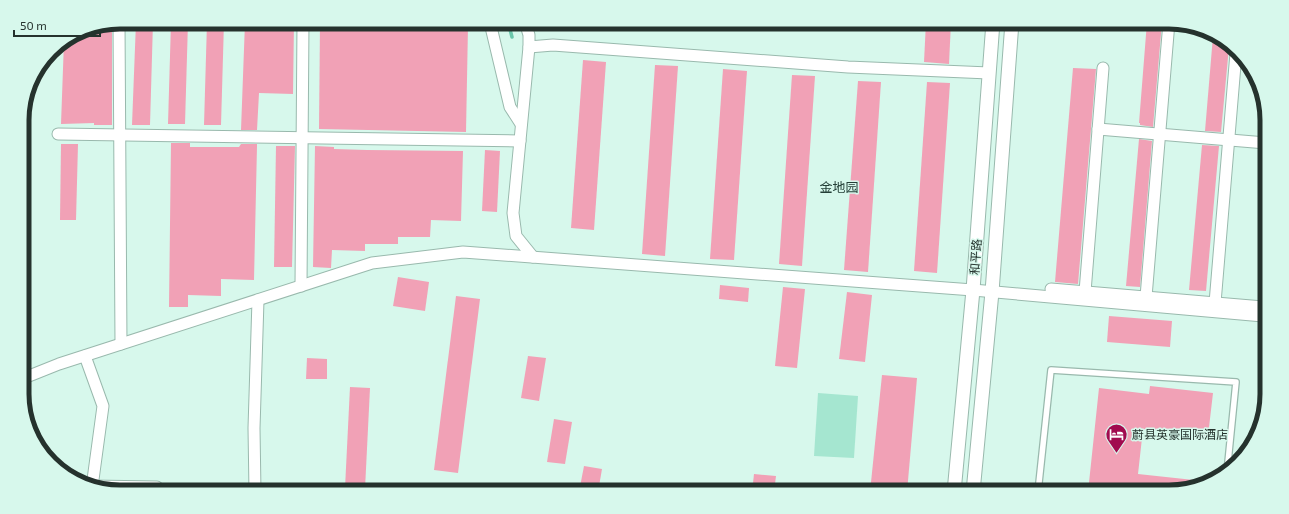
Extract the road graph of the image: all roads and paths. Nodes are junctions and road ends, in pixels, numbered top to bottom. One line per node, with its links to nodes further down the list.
1 (119, 29): 16 (street)
2 (303, 29): 17 (street)
3 (491, 29): 12 (street)
4 (527, 29): 8 (street)
5 (993, 29): 11 (street, 和平路)
6 (1011, 29): 25 (street, 和平路)
7 (1168, 29): 15 (street)
8 (529, 47): 11 (street); 12 (street)
9 (1236, 59): 18 (street)
10 (1103, 68): 13 (street)
11 (990, 73): 24 (street, 和平路)
12 (521, 124): 19 (street)
13 (1098, 129): 15 (street); 26 (street)
14 (58, 134): 16 (street)
15 (1160, 134): 18 (street); 27 (street)
16 (120, 135): 17 (street); 32 (street)
17 (302, 137): 19 (street); 22 (street)
18 (1229, 140): 20 (street); 29 (street)
19 (520, 141): 21 (street)
20 (1260, 143)
21 (533, 257): 22 (street); 24 (street)
22 (301, 286): 28 (street)
23 (1051, 289): 26 (street)
24 (973, 290): 25 (street); 38 (street, 和平路)
25 (992, 292): 31 (street); 39 (street, 和平路)
26 (1085, 292): 27 (street)
27 (1146, 297): 29 (street)
28 (258, 300): 32 (street); 37 (street)
29 (1215, 303): 30 (street)
30 (1260, 307)
31 (1260, 316)
32 (121, 344): 33 (street)
33 (85, 356): 34 (street); 36 (street)
34 (29, 376)
35 (1228, 463): 40 (lane)
36 (93, 481)
37 (255, 485)
38 (955, 485)
39 (973, 485)
40 (1039, 485)

